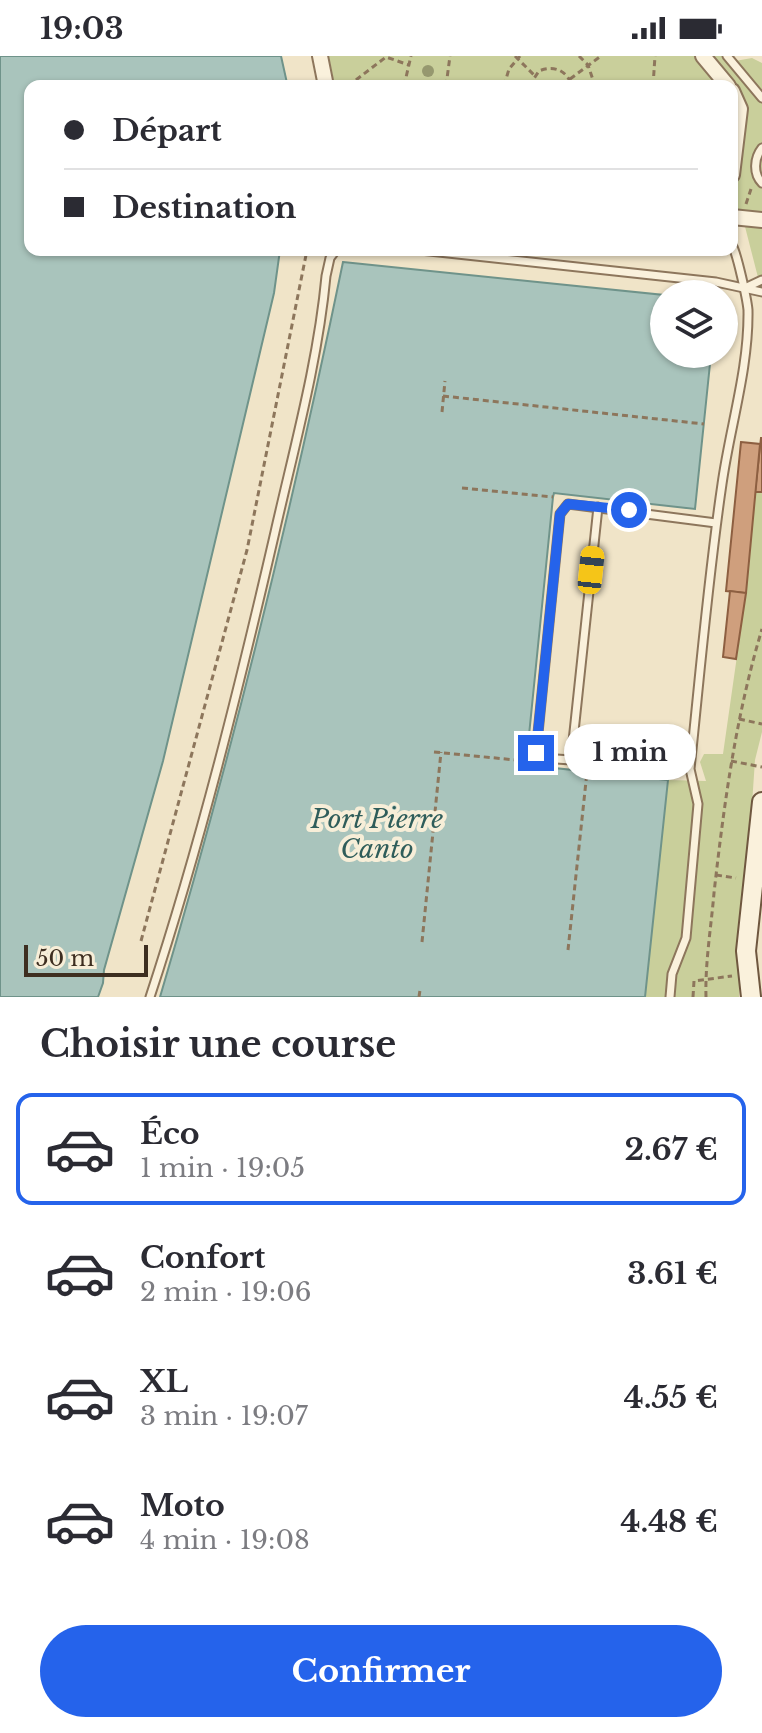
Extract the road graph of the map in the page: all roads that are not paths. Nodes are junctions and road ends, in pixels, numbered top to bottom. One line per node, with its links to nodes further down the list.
1 (320, 56): 4 (street)
2 (703, 56): 5 (street)
3 (727, 56): 6 (lane)
4 (325, 80)
5 (723, 80)
6 (762, 98)
7 (738, 104): 8 (street)
8 (738, 126)
9 (761, 149): 10 (lane)
10 (762, 183)
11 (738, 218): 12 (street)
12 (762, 220)
13 (738, 255): 17 (lane)
14 (332, 256): 25 (lane)
15 (477, 256): 17 (lane)
16 (762, 280): 17 (lane)
17 (743, 289): 18 (lane); 20 (lane)
18 (762, 292)
19 (598, 507): 20 (lane); 21 (lane); 21 (lane)
20 (716, 523): 26 (lane)
21 (571, 760): 22 (lane)
22 (603, 761)
23 (762, 802): 24 (street)
24 (755, 974): 27 (street)
25 (150, 997)
26 (670, 997)
27 (751, 997)

